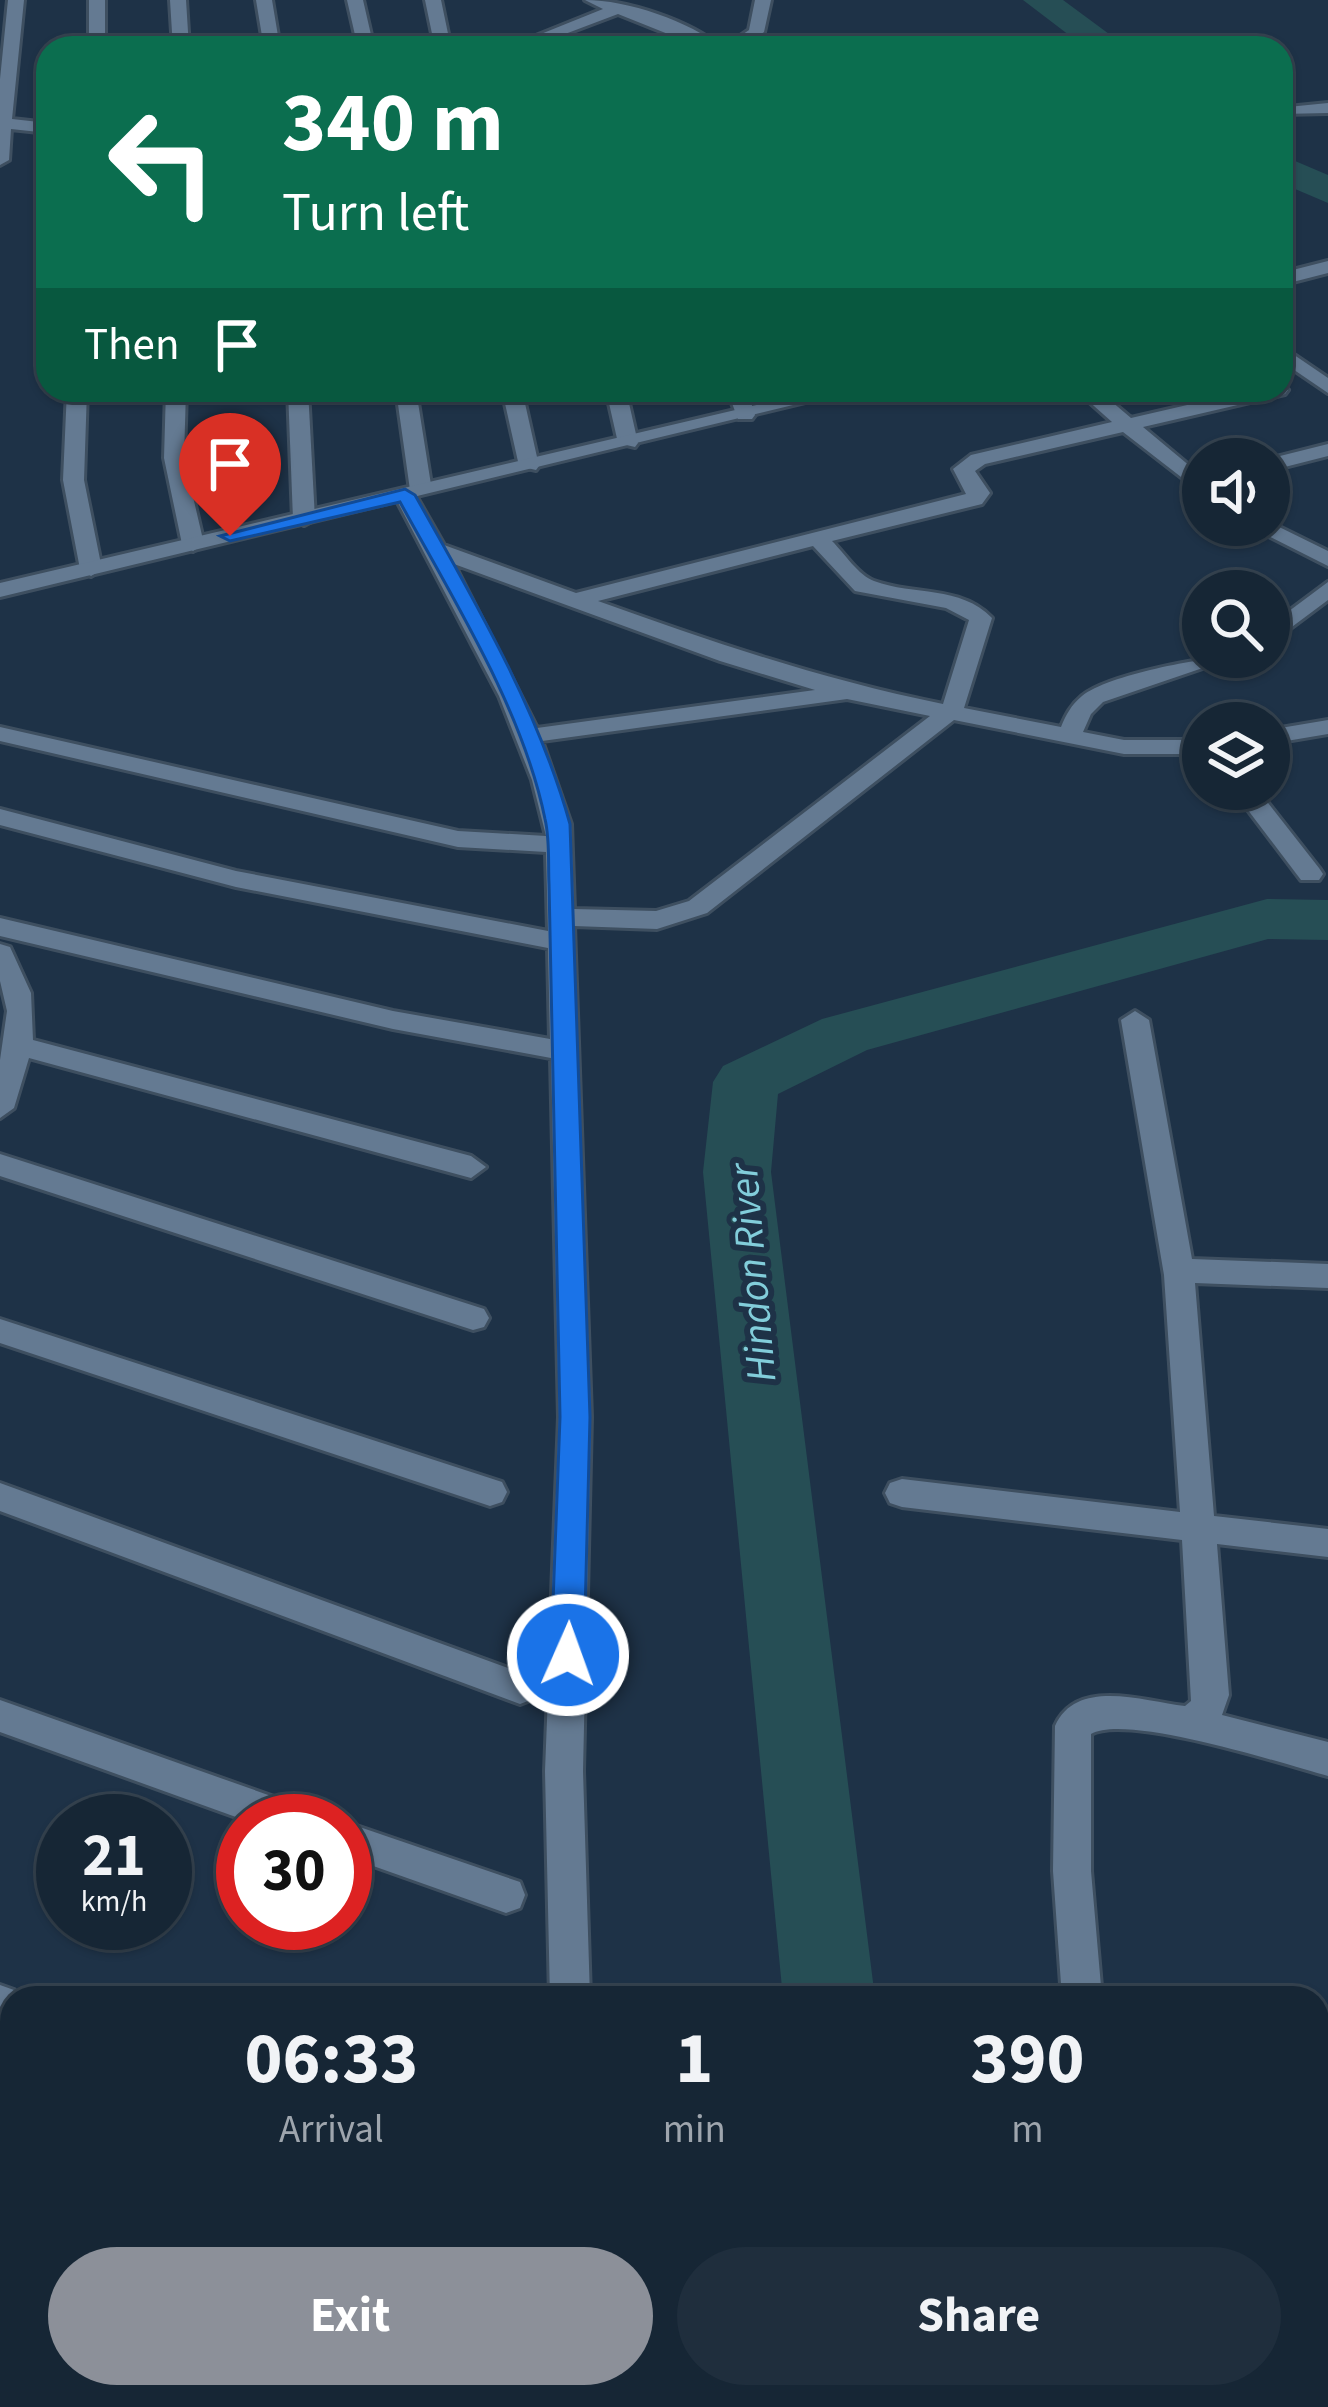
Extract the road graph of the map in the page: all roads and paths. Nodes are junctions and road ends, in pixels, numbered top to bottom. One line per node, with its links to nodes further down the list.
1 (16, 0): 20 (street)
2 (97, 0): 10 (street)
3 (178, 0): 11 (street)
4 (264, 0): 12 (street)
5 (355, 0): 13 (street)
6 (433, 0): 14 (street)
7 (593, 0): 9 (street)
8 (763, 0): 17 (street)
9 (617, 9): 15 (street); 16 (street)
10 (97, 36)
11 (180, 36)
12 (270, 36)
13 (363, 36)
14 (440, 36)
15 (546, 36)
16 (693, 36)
17 (749, 36)
18 (1328, 108): 19 (street)
19 (1293, 112)
20 (3, 123): 21 (street); 22 (street)
21 (36, 127)
22 (0, 160)
23 (1328, 267): 24 (street)
24 (1293, 276)
25 (1293, 360): 26 (street)
26 (1325, 382): 27 (street)
27 (1293, 388)
28 (76, 402): 52 (street)
29 (176, 402): 49 (street)
30 (299, 402): 46 (street)
31 (407, 402): 45 (street)
32 (515, 402): 43 (street)
33 (619, 402): 40 (street)
34 (741, 402): 38 (street)
35 (796, 402): 38 (street)
36 (1100, 402): 39 (street)
37 (1229, 402): 39 (street)
38 (745, 415): 40 (street)
39 (1127, 426): 44 (street); 47 (street)
40 (628, 442): 43 (street)
41 (1328, 450): 42 (street)
42 (1290, 460)
43 (529, 466): 45 (street)
44 (1182, 470)
45 (413, 493): 46 (street); 50 (street)
46 (304, 519): 49 (street)
47 (817, 538): 55 (street); 59 (street)
48 (1290, 541): 51 (street)
49 (193, 544): 52 (street)
50 (435, 549): 55 (street); 64 (street)
51 (1328, 559)
52 (91, 569): 54 (street)
53 (1328, 589): 56 (street)
54 (0, 590)
55 (574, 600): 58 (street)
56 (1290, 620)
57 (1182, 670): 63 (street)
58 (852, 693): 59 (street); 64 (street)
59 (946, 715): 63 (street); 71 (street)
60 (1328, 727): 61 (street)
61 (1290, 733)
62 (0, 734): 68 (street)
63 (1070, 735): 65 (street)
64 (529, 736): 68 (street)
65 (1182, 747)
66 (1260, 810): 69 (street)
67 (0, 817): 71 (street)
68 (558, 845): 71 (street)
69 (1310, 874)
70 (0, 927): 75 (street)
71 (561, 929): 75 (street)
72 (0, 953): 74 (street)
73 (1135, 1020): 79 (street)
74 (19, 1046): 76 (street); 78 (street)
75 (563, 1051): 95 (street)
76 (0, 1108)
77 (0, 1166): 81 (street)
78 (471, 1167)
79 (1179, 1275): 80 (street); 86 (street)
80 (1328, 1276)
81 (473, 1318)
82 (0, 1331): 83 (street)
83 (490, 1492)
84 (902, 1493): 86 (street)
85 (0, 1497): 88 (street)
86 (1198, 1529): 87 (street); 90 (street)
87 (1328, 1543)
88 (520, 1688)
89 (0, 1716): 92 (street)
90 (1191, 1723): 91 (street); 96 (street)
91 (1328, 1759)
92 (219, 1794)
93 (372, 1848): 94 (street)
94 (506, 1895)
95 (570, 1986)
96 (1081, 1986)

